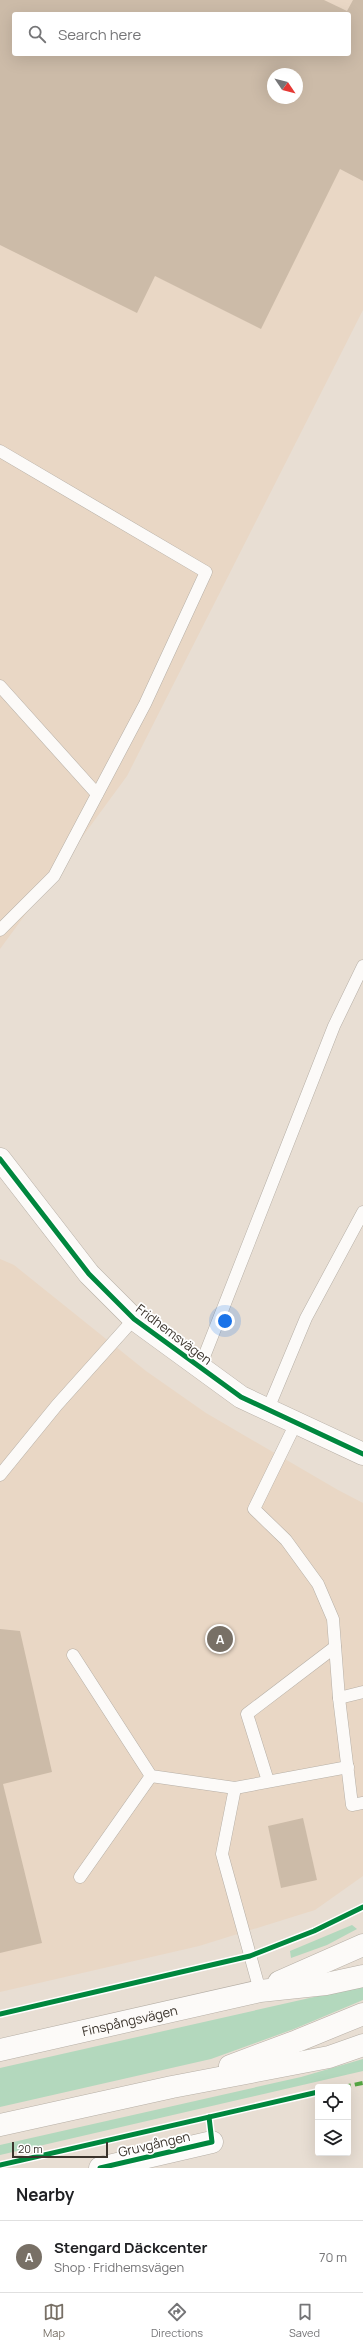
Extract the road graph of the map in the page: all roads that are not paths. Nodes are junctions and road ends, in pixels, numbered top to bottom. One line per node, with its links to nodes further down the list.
1 (0, 451): 3 (lane)
2 (0, 686): 3 (lane)
3 (97, 794): 4 (lane)
4 (0, 930)
5 (363, 966): 10 (lane)
6 (0, 1159): 7 (main road, Fridhemsvägen)
7 (6, 1180): 9 (main road, Fridhemsvägen)
8 (363, 1212): 11 (lane)
9 (134, 1319): 10 (main road, Fridhemsvägen); 14 (lane)
10 (200, 1367): 11 (main road, Fridhemsvägen)
11 (268, 1409): 12 (main road, Fridhemsvägen)
12 (296, 1423): 13 (main road, Fridhemsvägen); 15 (lane)
13 (363, 1454)
14 (0, 1475)
15 (335, 1647): 18 (lane); 21 (lane)
16 (73, 1655): 20 (lane)
17 (363, 1692): 18 (lane)
18 (339, 1698): 19 (lane)
19 (348, 1767): 21 (lane); 23 (lane)
20 (150, 1776): 22 (lane); 24 (lane)
21 (268, 1781): 22 (lane)
22 (235, 1788): 27 (lane)
23 (363, 1803)
24 (80, 1877)
25 (363, 1944): 27 (main road, Finspångsvägen)
26 (363, 1976): 27 (main road, Finspångsvägen)
27 (260, 1991): 30 (main road, Finspångsvägen)
28 (363, 2014): 31 (main road)
29 (363, 2045): 31 (main road)
30 (0, 2050)
31 (172, 2087): 32 (main road)
32 (0, 2125)
33 (212, 2142): 34 (main road, Gruvgången)
34 (100, 2168)

